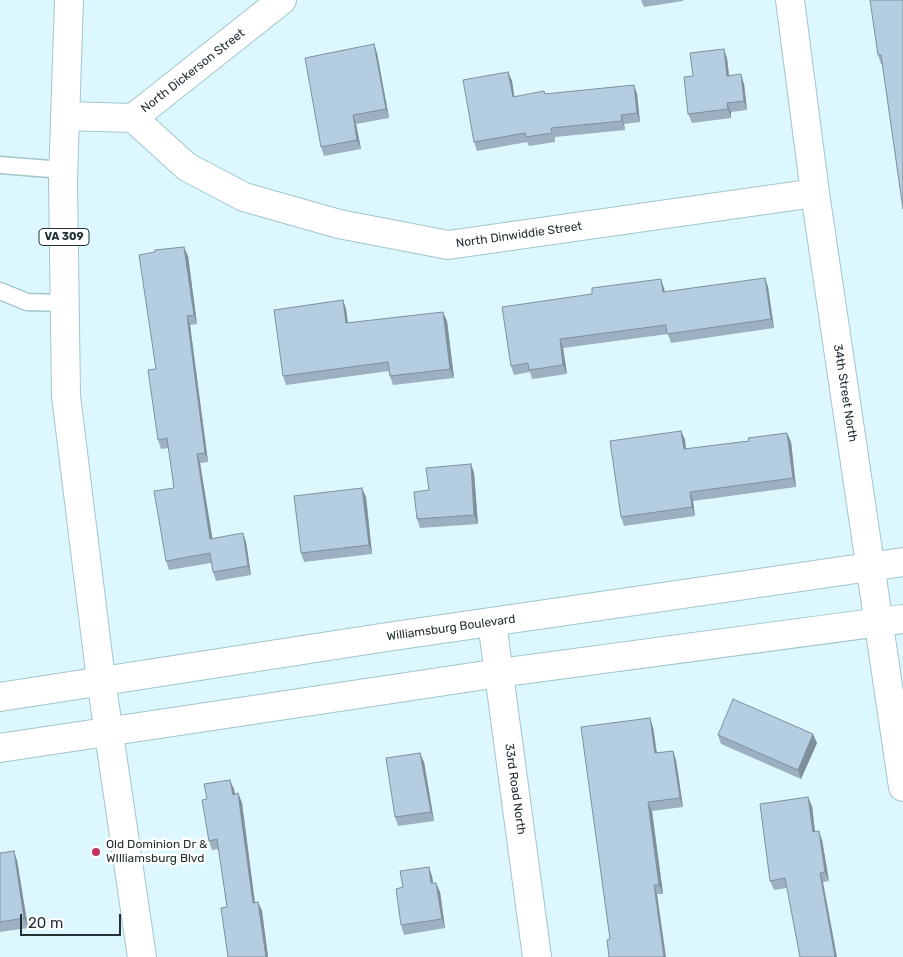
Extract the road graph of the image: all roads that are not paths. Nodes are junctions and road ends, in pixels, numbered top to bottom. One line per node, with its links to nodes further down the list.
1 (69, 0): 4 (main road, VA 309)
2 (282, 0): 5 (main road, North Dickerson Street)
3 (790, 0): 8 (main road, 34th Street North)
4 (65, 116): 5 (main road, North Dickerson Street); 7 (main road, VA 309)
5 (133, 118): 8 (main road, North Dinwiddie Street)
6 (0, 164): 7 (lane)
7 (63, 170): 10 (main road, VA 309)
8 (815, 193): 12 (main road, 34th Street North)
9 (0, 291): 10 (lane)
10 (65, 303): 16 (main road, VA 309)
11 (903, 562): 12 (main road, Williamsburg Boulevard)
12 (872, 566): 13 (main road, 34th Street North); 14 (main road, Williamsburg Boulevard)
13 (892, 620): 15 (main road); 20 (main road, 34th Street North)
14 (492, 622): 15 (main road, 33rd Road North); 16 (main road, Williamsburg Boulevard)
15 (499, 673): 18 (main road); 22 (main road, 33rd Road North)
16 (101, 680): 17 (main road, Williamsburg Boulevard); 18 (main road, VA 309)
17 (0, 697)
18 (108, 731): 19 (main road); 21 (main road, VA 309)
19 (0, 748)
20 (903, 786)
21 (142, 957)
22 (537, 957)

